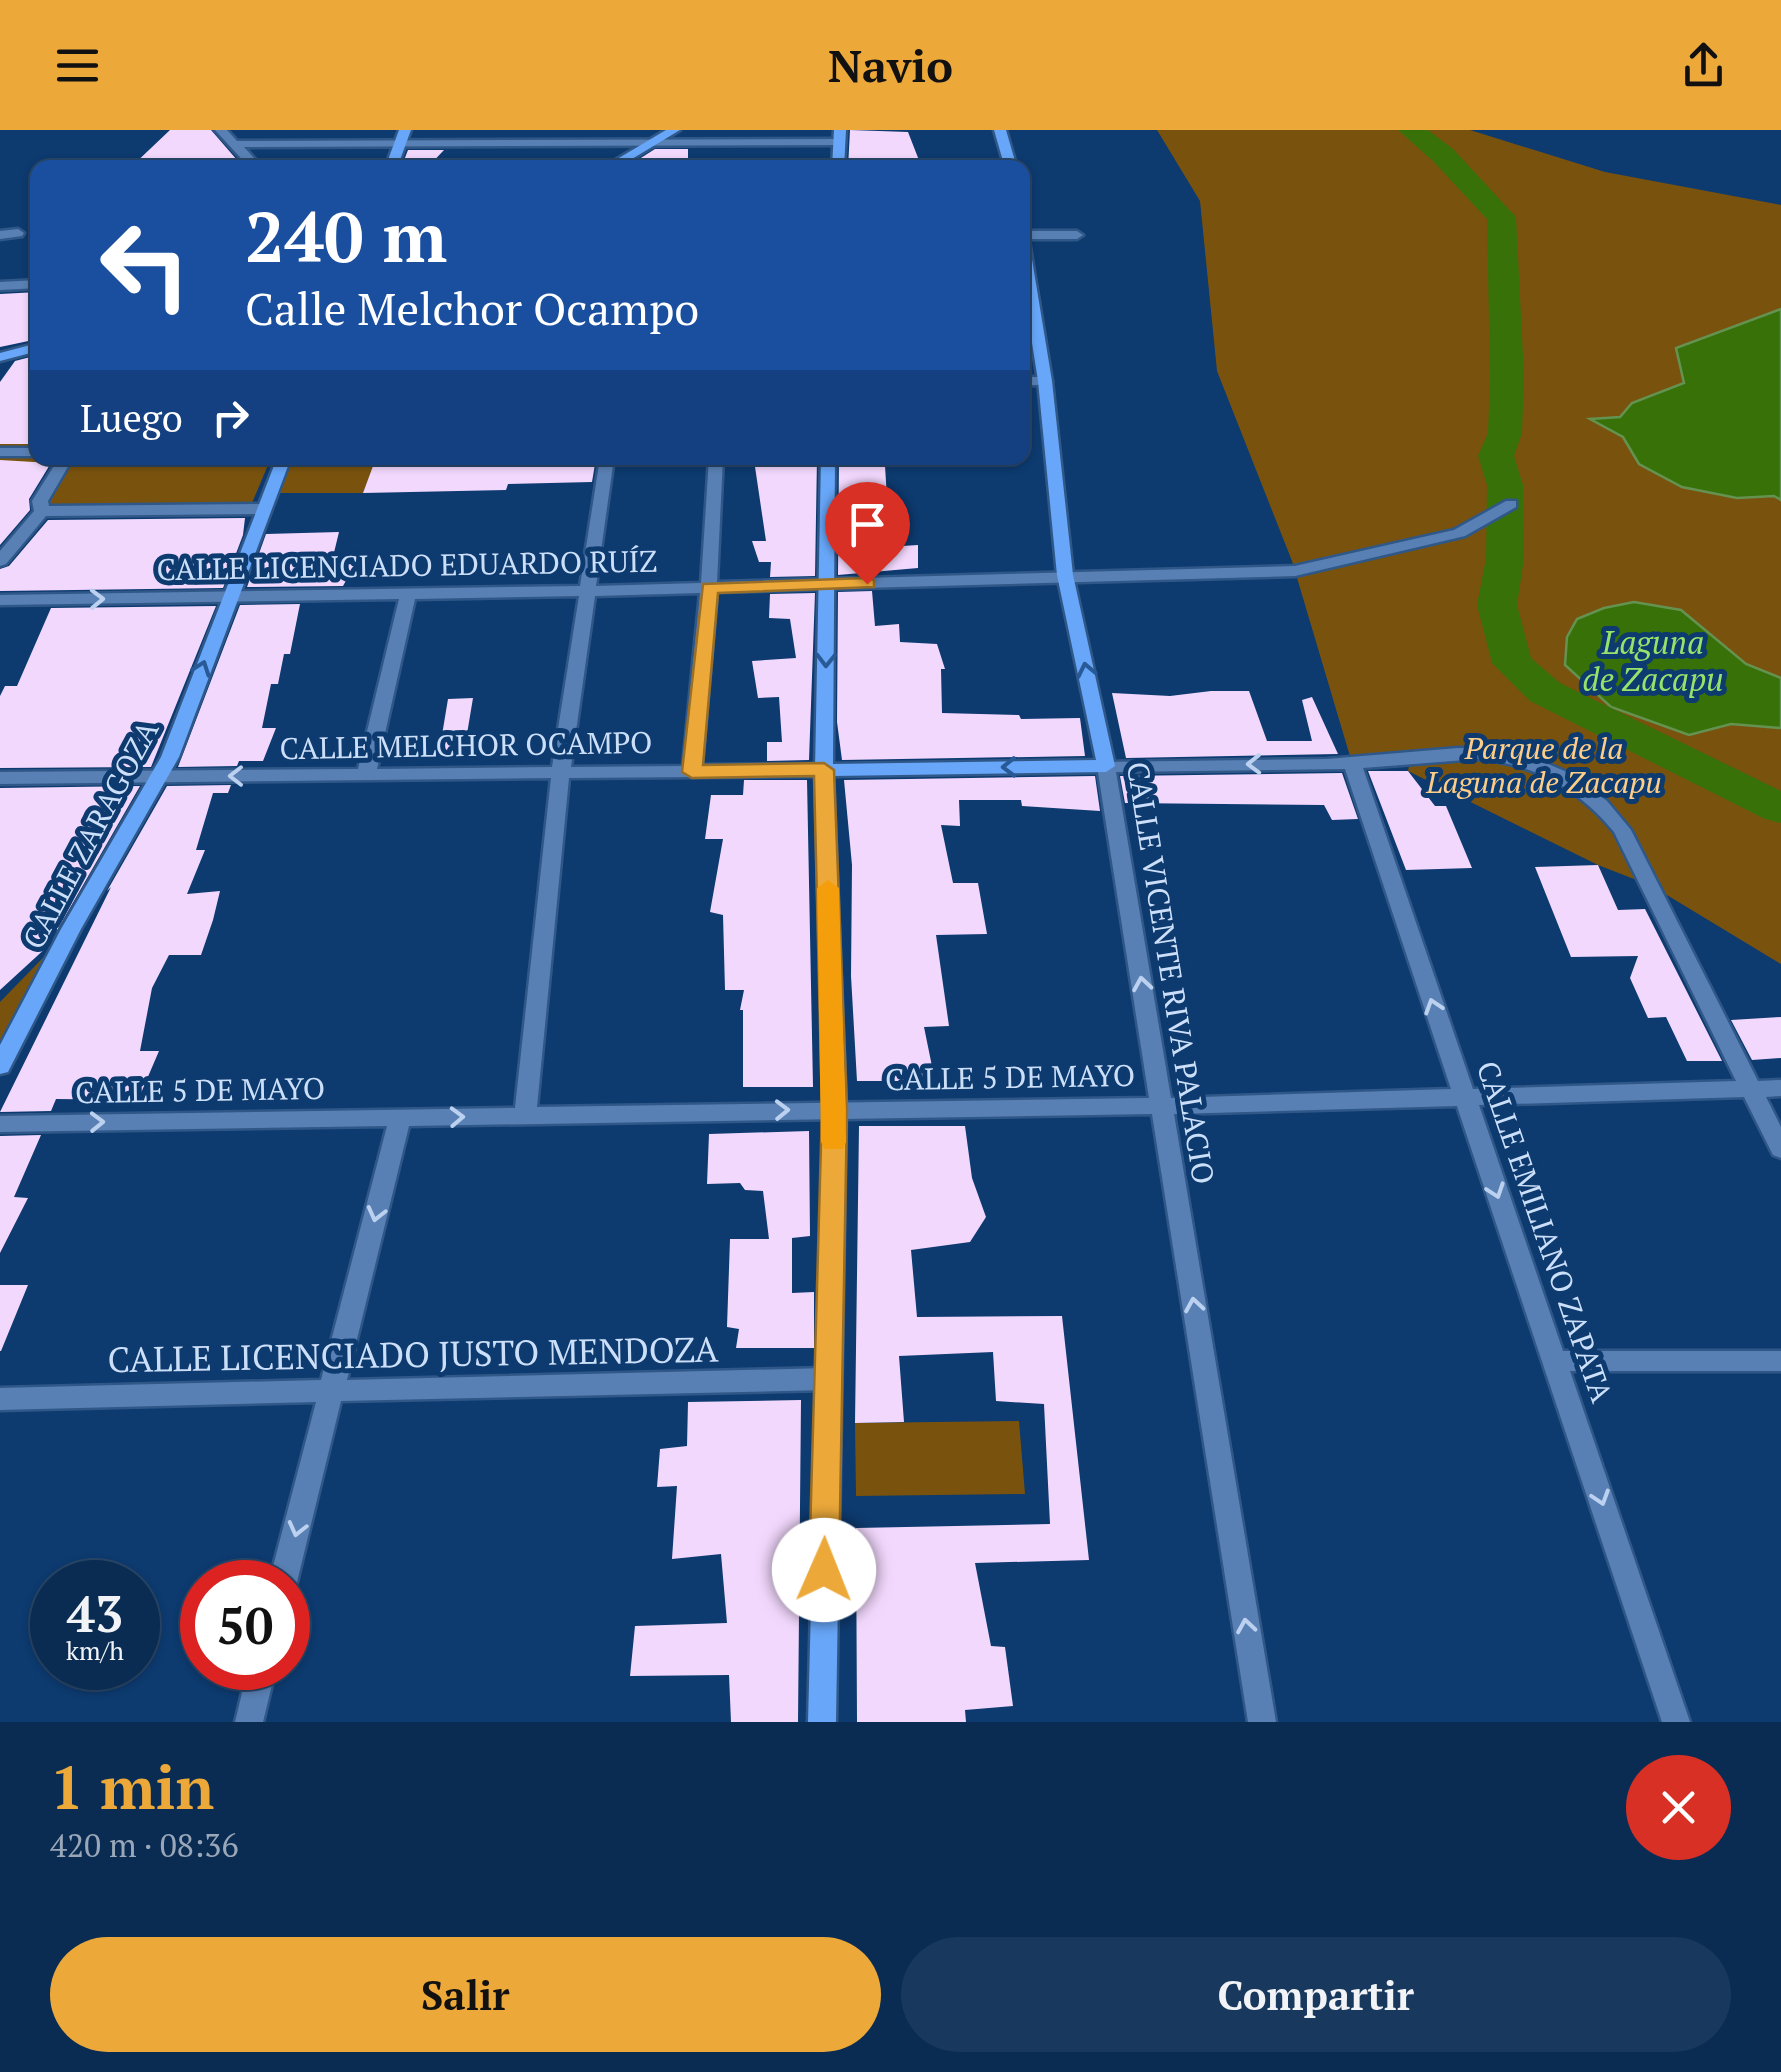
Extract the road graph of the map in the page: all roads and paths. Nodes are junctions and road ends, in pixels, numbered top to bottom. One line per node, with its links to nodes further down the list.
1 (221, 130): 6 (street)
2 (405, 130): 7 (main road)
3 (674, 130): 8 (main road)
4 (1000, 130): 12 (main road)
5 (840, 136): 8 (street)
6 (234, 144): 7 (street); 9 (street)
7 (399, 144): 8 (street); 10 (main road)
8 (648, 145): 11 (main road)
9 (249, 160)
10 (394, 160)
11 (622, 160)
12 (1009, 160)
13 (18, 233): 15 (street)
14 (1030, 235): 16 (street)
15 (0, 236)
16 (1077, 236)
17 (30, 284): 19 (street)
18 (1030, 285): 22 (main road, CALLE VICENTE RIVA PALACIO)
19 (0, 286)
20 (30, 350): 21 (main road)
21 (2, 359)
22 (1045, 380): 23 (street); 35 (main road, CALLE VICENTE RIVA PALACIO)
23 (1030, 381)
24 (0, 452): 25 (street)
25 (30, 452)
26 (62, 465): 33 (street)
27 (281, 465): 32 (main road, CALLE ZARAGOZA)
28 (605, 465): 38 (street)
29 (716, 465): 37 (street)
30 (828, 465): 36 (main road)
31 (1505, 507): 35 (street, CALLE LICENCIADO EDUARDO RUÍZ)
32 (262, 509): 33 (street); 40 (main road, CALLE ZARAGOZA)
33 (42, 511): 34 (street)
34 (0, 560)
35 (1064, 575): 36 (street, CALLE LICENCIADO EDUARDO RUÍZ); 43 (main road, CALLE VICENTE RIVA PALACIO, one-way to 35)
36 (828, 585): 37 (street, CALLE LICENCIADO EDUARDO RUÍZ); 44 (main road, one-way to 44)
37 (709, 588): 38 (street, CALLE LICENCIADO EDUARDO RUÍZ); 46 (street)
38 (587, 591): 39 (street, CALLE LICENCIADO EDUARDO RUÍZ); 45 (street)
39 (408, 594): 40 (street, CALLE LICENCIADO EDUARDO RUÍZ); 48 (street)
40 (228, 597): 41 (street, CALLE LICENCIADO EDUARDO RUÍZ, one-way to 40); 47 (main road, CALLE ZARAGOZA, one-way to 40)
41 (0, 600)
42 (1352, 763): 43 (street, CALLE MELCHOR OCAMPO, one-way to 43); 52 (street, CALLE MELCHOR OCAMPO); 53 (street, CALLE EMILIANO ZAPATA, one-way to 42)
43 (1106, 766): 44 (main road, CALLE MELCHOR OCAMPO, one-way to 44); 54 (street, CALLE VICENTE RIVA PALACIO, one-way to 43)
44 (824, 770): 46 (street, CALLE MELCHOR OCAMPO); 55 (main road)
45 (561, 772): 46 (street, CALLE MELCHOR OCAMPO); 48 (street, CALLE MELCHOR OCAMPO); 56 (street)
46 (692, 772)
47 (159, 776): 48 (street, CALLE MELCHOR OCAMPO, one-way to 47); 49 (street, CALLE MELCHOR OCAMPO); 50 (main road, CALLE ZARAGOZA)
48 (366, 776)
49 (0, 778)
50 (0, 1066)
51 (1781, 1088): 52 (street, CALLE 5 DE MAYO)
52 (1750, 1089): 53 (street, CALLE 5 DE MAYO); 59 (street, CALLE MELCHOR OCAMPO)
53 (1464, 1099): 54 (street, CALLE 5 DE MAYO); 60 (street, CALLE EMILIANO ZAPATA, one-way to 60)
54 (1162, 1106): 55 (street, CALLE 5 DE MAYO); 69 (street, CALLE VICENTE RIVA PALACIO, one-way to 54)
55 (834, 1109): 56 (street, CALLE 5 DE MAYO, one-way to 55); 62 (main road)
56 (526, 1116): 57 (street, CALLE 5 DE MAYO, one-way to 56)
57 (400, 1119): 58 (street, CALLE 5 DE MAYO, one-way to 57); 63 (street, one-way to 63)
58 (0, 1124)
59 (1781, 1148)
60 (1556, 1361): 61 (street); 70 (street, CALLE EMILIANO ZAPATA, one-way to 70)
61 (1781, 1361)
62 (827, 1380): 63 (street, CALLE LICENCIADO JUSTO MENDOZA); 68 (main road)
63 (330, 1393): 64 (street, CALLE LICENCIADO JUSTO MENDOZA); 65 (street, one-way to 65)
64 (0, 1399)
65 (288, 1560)
66 (257, 1690): 67 (street)
67 (249, 1722)
68 (822, 1722)
69 (1262, 1722)
70 (1676, 1722)

